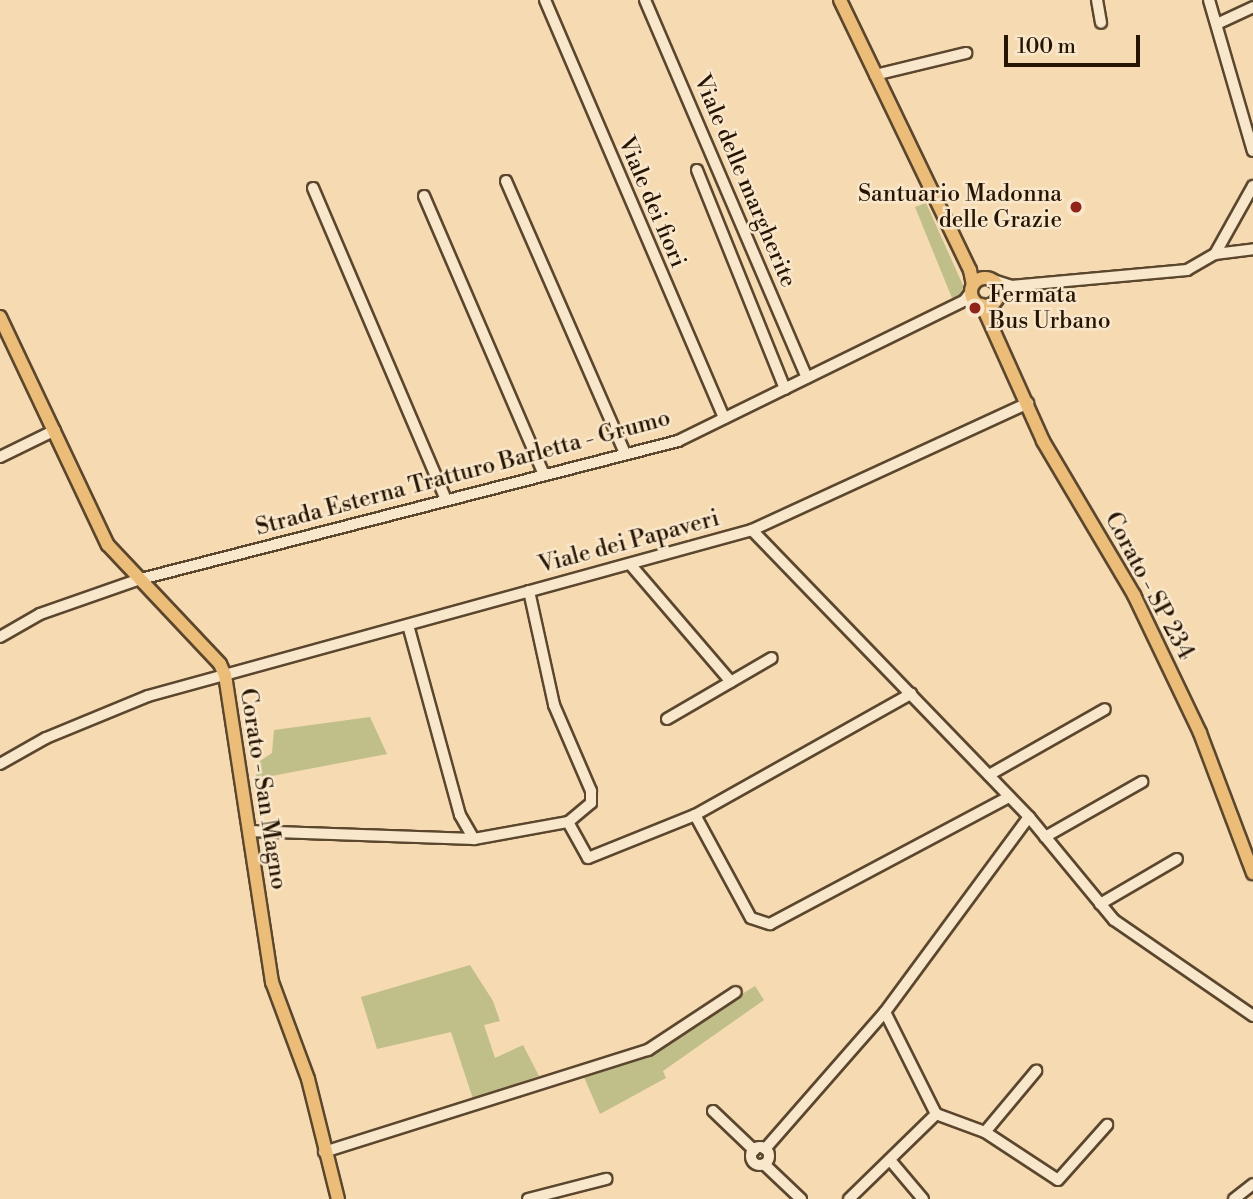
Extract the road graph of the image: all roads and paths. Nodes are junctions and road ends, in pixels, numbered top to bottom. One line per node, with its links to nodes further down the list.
1 (545, 0): 24 (street, Viale dei fiori)
2 (645, 0): 21 (street, Viale delle margherite)
3 (840, 0): 10 (main road, Corato - SP 234)
4 (1097, 0): 7 (street)
5 (1209, 0): 8 (street)
6 (1253, 7): 8 (street)
7 (1101, 23)
8 (1219, 23): 11 (street)
9 (966, 53): 10 (street)
10 (875, 75): 19 (main road, Corato - SP 234)
11 (1253, 151)
12 (697, 170): 22 (street)
13 (506, 180): 26 (street)
14 (1253, 186): 18 (street)
15 (313, 188): 29 (street)
16 (424, 196): 28 (street)
17 (1253, 249): 18 (street)
18 (1215, 254): 19 (street, Strada Esterna Tratturo Barletta - Grumo)
19 (982, 293): 21 (street, Strada Esterna Tratturo Barletta - Grumo); 23 (main road, Corato - SP 234)
20 (0, 317): 25 (main road, Corato - San Magno)
21 (807, 378): 22 (street, Strada Esterna Tratturo Barletta - Grumo)
22 (785, 388): 24 (street, Strada Esterna Tratturo Barletta - Grumo)
23 (1028, 403): 30 (street, Viale dei Papaveri); 53 (main road, Corato - SP 234)
24 (724, 418): 26 (street, Strada Esterna Tratturo Barletta - Grumo)
25 (55, 430): 27 (street); 32 (main road, Corato - San Magno)
26 (625, 454): 28 (street, Strada Esterna Tratturo Barletta - Grumo)
27 (0, 457)
28 (544, 475): 29 (street, Strada Esterna Tratturo Barletta - Grumo)
29 (446, 500): 32 (street, Strada Esterna Tratturo Barletta - Grumo)
30 (752, 530): 31 (street, Viale dei Papaveri); 39 (street)
31 (629, 564): 33 (street, Viale dei Papaveri); 38 (street)
32 (137, 580): 35 (street, Strada Esterna Tratturo Barletta - Grumo); 37 (main road, Corato - San Magno)
33 (529, 591): 34 (street, Viale dei Papaveri); 48 (street)
34 (408, 625): 37 (street, Viale dei Papaveri); 51 (street)
35 (0, 637)
36 (772, 658): 38 (street)
37 (225, 675): 42 (street, Viale dei Papaveri); 49 (main road, Corato - San Magno)
38 (731, 682): 41 (street)
39 (911, 694): 43 (street); 46 (street)
40 (1105, 709): 43 (street)
41 (667, 719)
42 (0, 764)
43 (989, 775): 45 (street)
44 (1142, 782): 50 (street)
45 (1009, 797): 46 (street); 47 (street)
46 (695, 815): 48 (street)
47 (1029, 817): 50 (street); 56 (street)
48 (568, 822): 51 (street)
49 (247, 831): 51 (street); 64 (main road, Corato - San Magno)
50 (1045, 837): 54 (street)
51 (474, 839)
52 (1177, 859): 54 (street)
53 (1253, 873)
54 (1100, 904): 57 (street)
55 (736, 992): 64 (street)
56 (885, 1012): 60 (street); 63 (street)
57 (1253, 1016)
58 (1036, 1071): 62 (street)
59 (713, 1111): 63 (street)
60 (936, 1114): 62 (street); 65 (street)
61 (1107, 1125): 62 (street)
62 (985, 1132)
63 (760, 1150): 70 (street)
64 (324, 1152): 68 (main road, Corato - San Magno)
65 (890, 1160): 71 (street); 72 (street)
66 (606, 1179): 69 (street)
67 (1253, 1184): 73 (street)
68 (338, 1199)
69 (528, 1199)
70 (801, 1199)
71 (849, 1199)
72 (923, 1199)
73 (1234, 1199)

